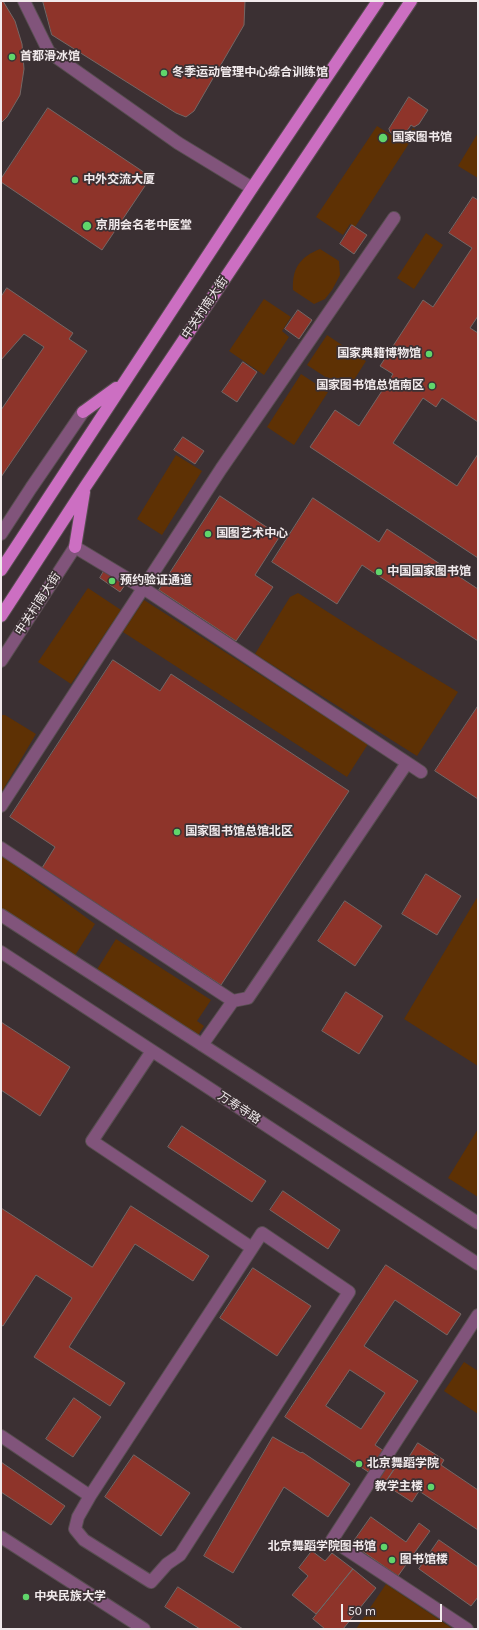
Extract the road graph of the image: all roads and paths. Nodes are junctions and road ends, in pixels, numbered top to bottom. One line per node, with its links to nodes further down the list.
1 (24, 1): 4 (street)
2 (378, 1): 4 (main road)
3 (411, 1): 8 (main road, 中关村南大街)
4 (252, 188): 6 (main road)
5 (394, 218): 12 (street)
6 (124, 382): 7 (main road); 11 (main road)
7 (83, 412): 9 (street)
8 (85, 487): 10 (main road); 13 (main road, 中关村南大街)
9 (1, 534)
10 (75, 546): 12 (street); 14 (street, 中关村南大街)
11 (1, 570)
12 (143, 588): 15 (street); 17 (street)
13 (1, 616)
14 (1, 661)
15 (407, 763): 16 (street); 21 (street)
16 (421, 772)
17 (1, 806)
18 (1, 848): 21 (street)
19 (1, 915): 22 (street)
20 (1, 952): 23 (street, 万寿寺路)
21 (233, 1001): 22 (street)
22 (202, 1045): 24 (street)
23 (152, 1051): 25 (street); 26 (street, 万寿寺路)
24 (478, 1224)
25 (252, 1248): 30 (street); 30 (street)
26 (478, 1264)
27 (478, 1315): 28 (street)
28 (474, 1331): 33 (street)
29 (1, 1436): 30 (street)
30 (90, 1496)
31 (1, 1537): 32 (street)
32 (144, 1629)
33 (466, 1629)

